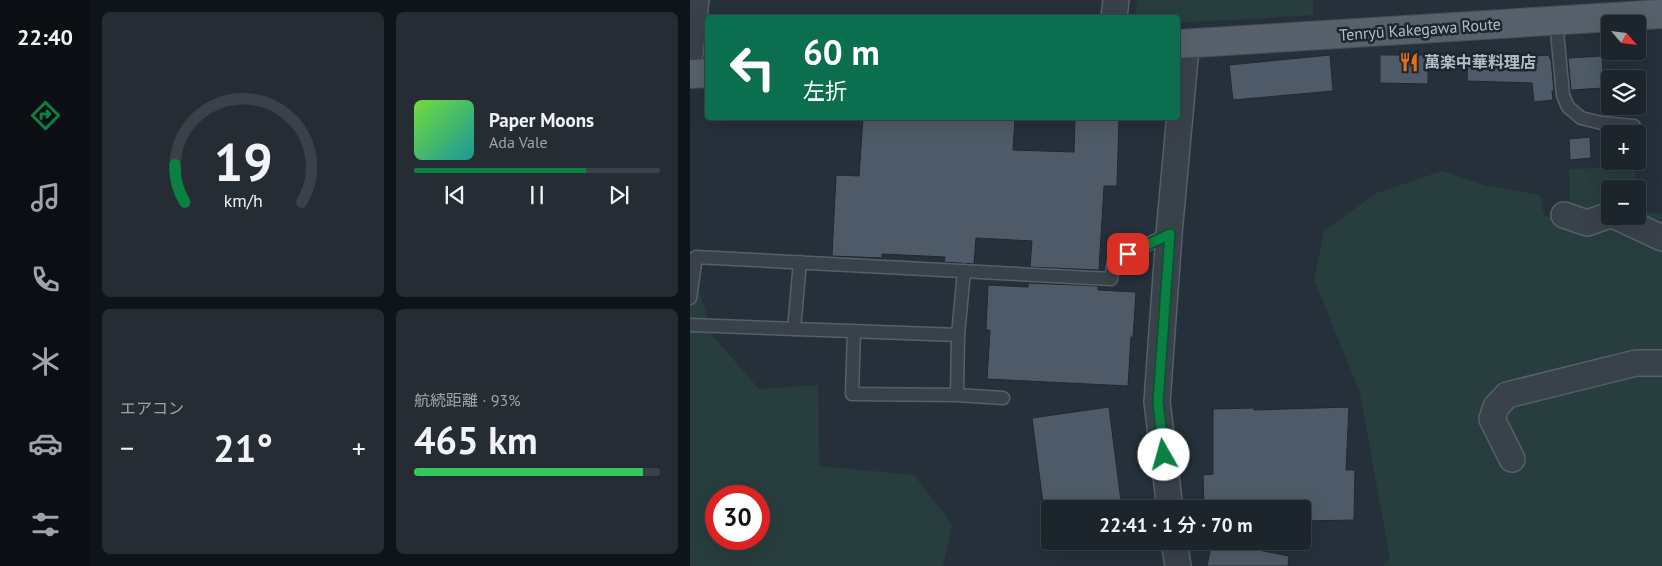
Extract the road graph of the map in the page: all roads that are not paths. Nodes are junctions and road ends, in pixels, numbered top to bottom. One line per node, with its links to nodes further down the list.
1 (696, 0): 7 (street)
2 (1116, 0): 4 (street)
3 (1662, 14): 5 (main road, Tenryū Kakegawa Route)
4 (1114, 15)
5 (1556, 20): 6 (main road, Tenryū Kakegawa Route); 12 (lane)
6 (1181, 44): 10 (street)
7 (690, 53)
8 (705, 72): 9 (main road)
9 (690, 74)
10 (1180, 117)
11 (1180, 120): 16 (street)
12 (1623, 125)
13 (1564, 215): 14 (street)
14 (1601, 218)
15 (1634, 225): 17 (street)
16 (1170, 234): 19 (lane); 29 (street)
17 (1662, 238)
18 (800, 262): 19 (lane); 20 (lane); 22 (lane)
19 (964, 271): 24 (lane)
20 (690, 298)
21 (690, 325): 22 (lane)
22 (794, 329): 23 (lane)
23 (854, 331): 24 (lane); 26 (lane)
24 (958, 335): 26 (lane)
25 (1662, 363): 28 (street)
26 (957, 395): 27 (lane)
27 (1003, 398)
28 (1512, 459)
29 (1169, 500)
30 (1175, 550): 31 (street)
31 (1178, 566)

